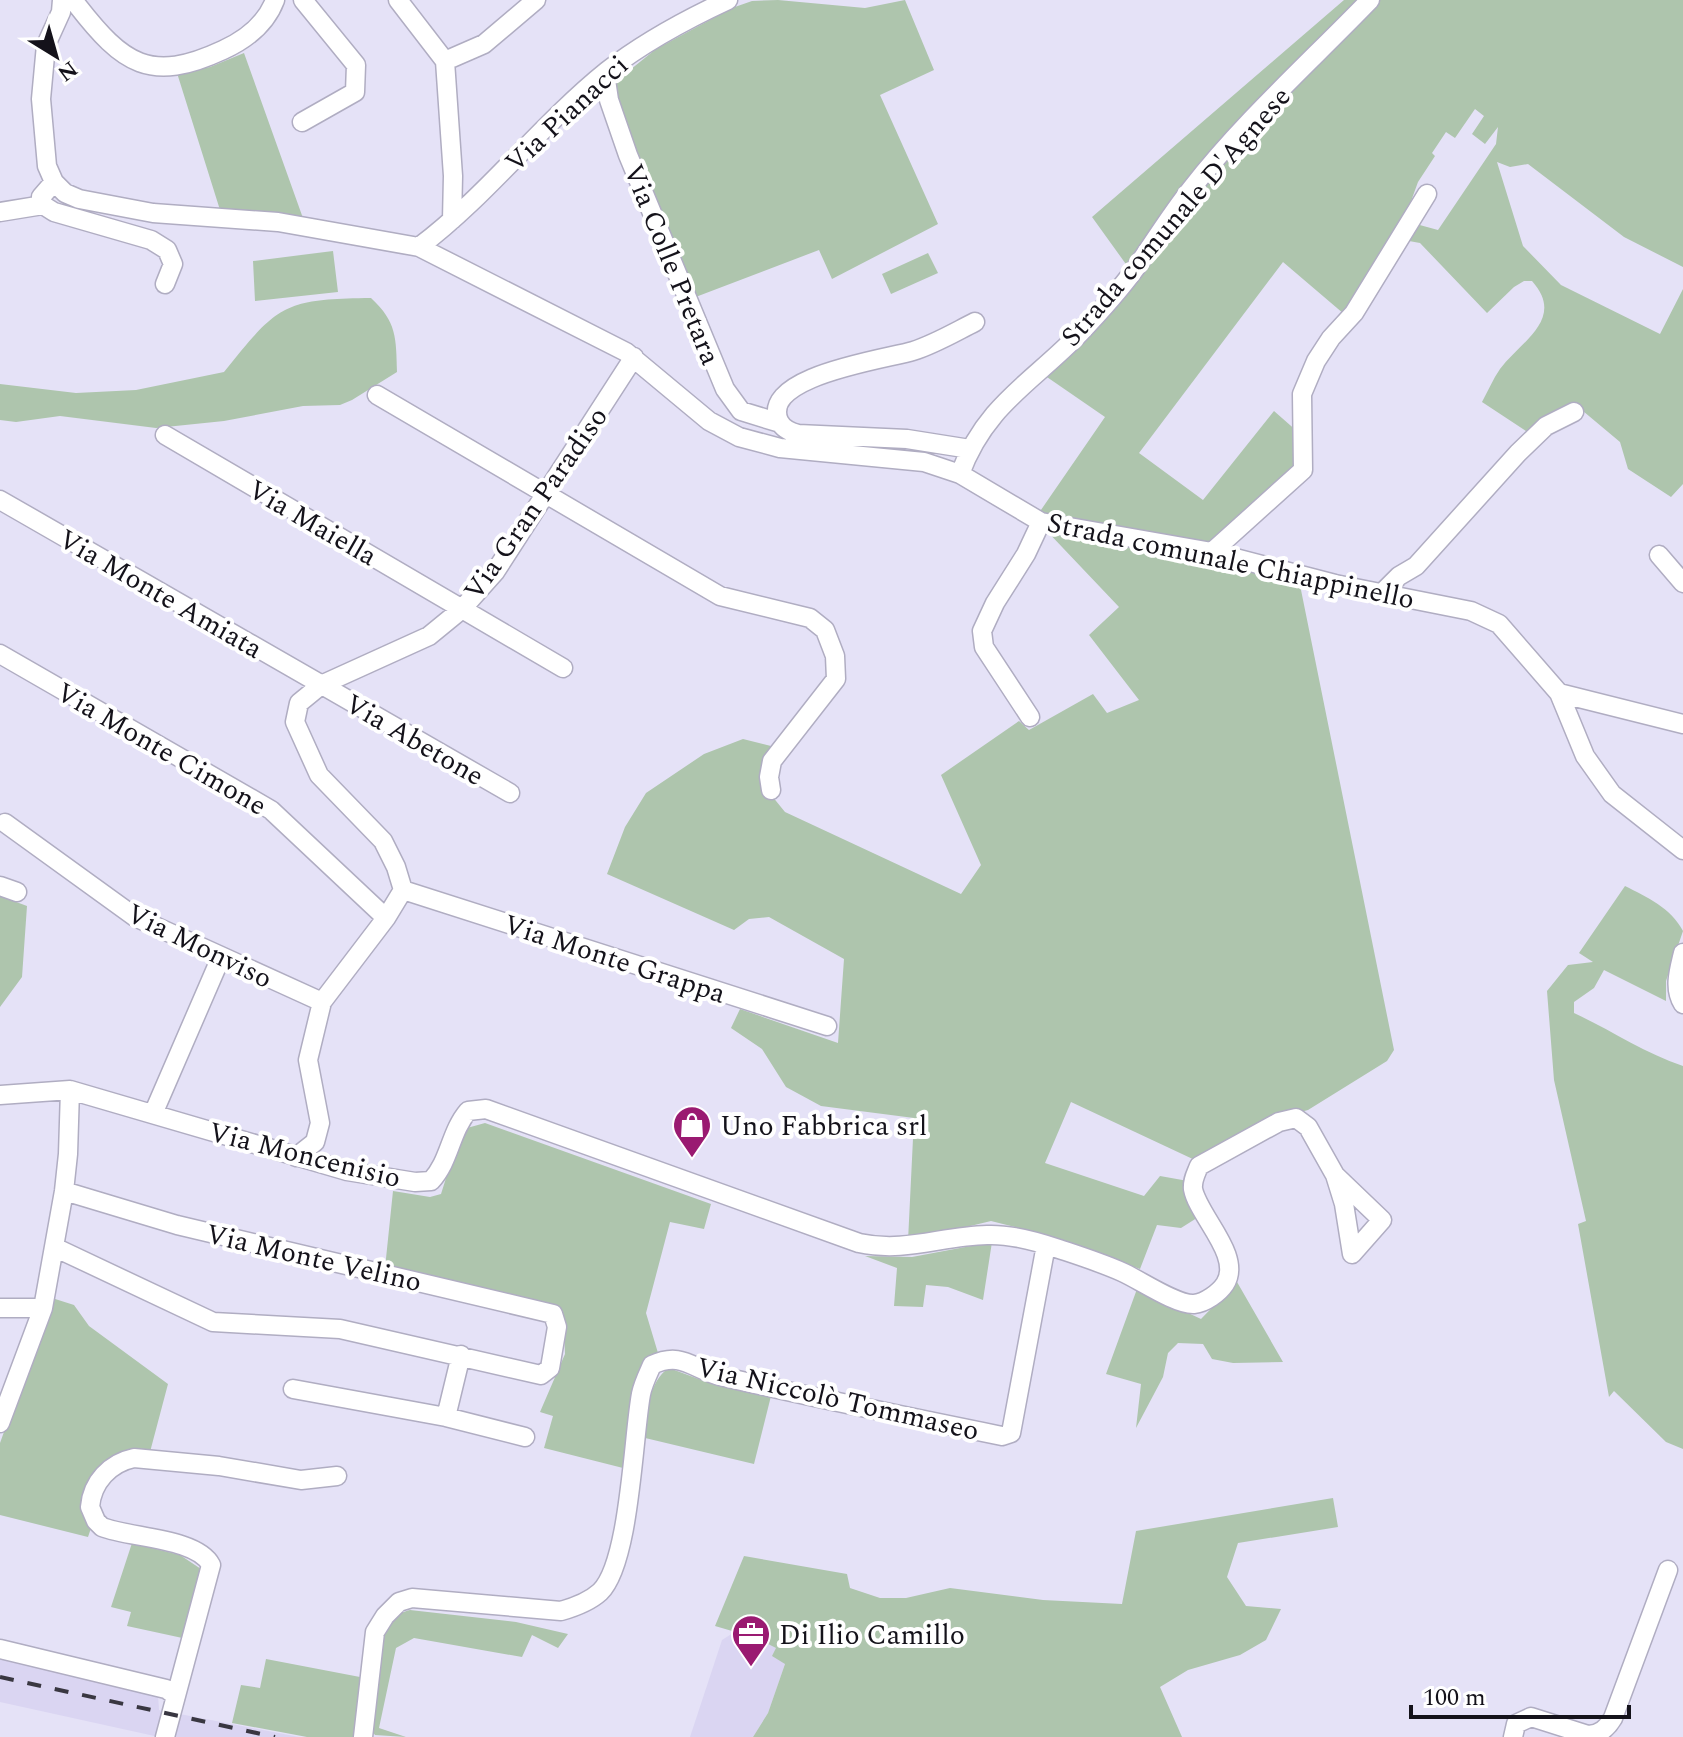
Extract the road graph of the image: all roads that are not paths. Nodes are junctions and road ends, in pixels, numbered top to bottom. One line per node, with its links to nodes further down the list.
1 (275, 0): 7 (street)
2 (303, 0): 10 (street)
3 (398, 0): 8 (street)
4 (536, 0): 8 (street)
5 (728, 0): 9 (street, Via Pianacci)
6 (1370, 0): 24 (street, Strada comunale D'Agnese)
7 (72, 4): 11 (street)
8 (445, 61): 15 (street)
9 (605, 73): 15 (street, Via Pianacci); 22 (street, Via Colle Pretara)
10 (302, 122)
11 (54, 182): 13 (street); 16 (street, Strada comunale Chiappinello)
12 (1427, 194): 29 (street)
13 (43, 205): 14 (street); 17 (street)
14 (0, 212)
15 (452, 220): 16 (street, Via Pianacci)
16 (419, 247): 19 (street, Strada comunale Chiappinello)
17 (165, 284)
18 (975, 322): 22 (street)
19 (634, 357): 25 (street, Strada comunale Chiappinello); 26 (street, Via Gran Paradiso)
20 (377, 395): 26 (street)
21 (1574, 412): 32 (street)
22 (780, 423): 24 (street, Via Colle Pretara)
23 (165, 435): 33 (street, Via Maiella)
24 (970, 449): 25 (street, Strada comunale D'Agnese)
25 (960, 474): 28 (street, Strada comunale Chiappinello)
26 (545, 493): 33 (street, Via Gran Paradiso); 40 (street)
27 (0, 500): 36 (street, Via Monte Amiata)
28 (1041, 522): 29 (street, Strada comunale Chiappinello); 38 (street)
29 (1212, 552): 32 (street, Strada comunale Chiappinello)
30 (1659, 555): 31 (street)
31 (1683, 583)
32 (1382, 593): 37 (street, Strada comunale Chiappinello)
33 (462, 609): 35 (street, Via Maiella); 36 (street, Via Gran Paradiso)
34 (0, 654): 45 (street, Via Monte Cimone)
35 (563, 668)
36 (321, 685): 41 (street, Via Abetone); 44 (street, Via Gran Paradiso)
37 (1559, 693): 39 (street); 43 (street, Strada comunale Chiappinello)
38 (1030, 717)
39 (1683, 724)
40 (771, 790)
41 (510, 793)
42 (5, 823): 47 (street, Via Monviso)
43 (1683, 850)
44 (403, 890): 45 (street); 50 (street, Via Monte Grappa)
45 (386, 918): 48 (street)
46 (1683, 953): 49 (street)
47 (221, 957): 48 (street, Via Monviso); 55 (street)
48 (322, 1002): 56 (street)
49 (1683, 1004)
50 (827, 1026)
51 (70, 1090): 52 (street, Via Moncenisio); 55 (street, Via Moncenisio); 58 (street)
52 (27, 1092): 53 (street, Via Moncenisio); 54 (street, Via Moncenisio)
53 (0, 1095)
54 (0, 1103)
55 (153, 1114): 56 (street, Via Moncenisio)
56 (296, 1157): 59 (street, Via Moncenisio)
57 (1335, 1175): 59 (street)
58 (64, 1191): 60 (street); 63 (street, Via Monte Velino)
59 (1046, 1245): 73 (street, Via Niccolò Tommaseo)
60 (54, 1247): 62 (street); 63 (street)
61 (0, 1308): 62 (street)
62 (43, 1308): 65 (street)
63 (461, 1355): 66 (street)
64 (293, 1389): 66 (street)
65 (5, 1394): 67 (street)
66 (446, 1417): 68 (street)
67 (0, 1423)
68 (525, 1437)
69 (337, 1476): 72 (street)
70 (1668, 1570): 75 (street)
71 (0, 1649): 72 (street)
72 (176, 1696): 74 (street)
73 (366, 1736)
74 (165, 1737)
75 (1513, 1737)

